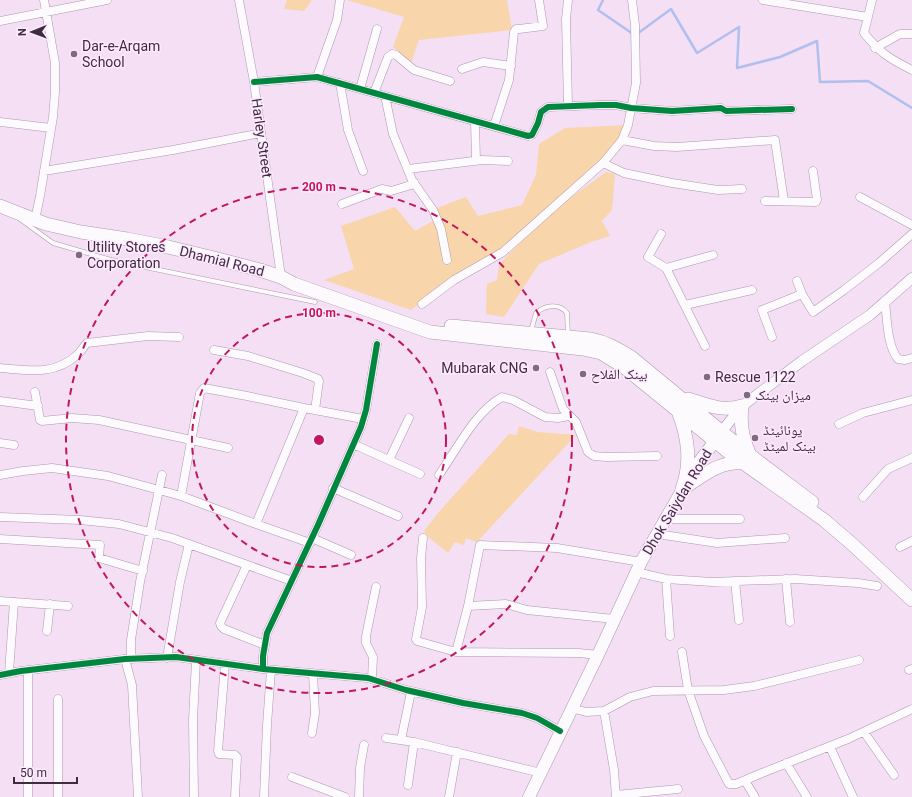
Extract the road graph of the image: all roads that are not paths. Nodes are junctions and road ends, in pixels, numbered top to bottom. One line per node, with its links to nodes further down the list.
1 (44, 0): 10 (street)
2 (107, 0): 10 (street)
3 (239, 0): 21 (street, Harley Street)
4 (340, 0): 19 (street)
5 (539, 0): 16 (street)
6 (568, 0): 26 (street)
7 (632, 0): 27 (street)
8 (763, 0): 11 (street)
9 (872, 0): 11 (street)
10 (47, 12): 12 (street); 32 (street)
11 (868, 17): 15 (street)
12 (0, 21)
13 (378, 29): 23 (street)
14 (912, 34): 15 (street)
15 (876, 48): 18 (street)
16 (511, 66): 17 (street); 31 (street)
17 (462, 69)
18 (912, 70)
19 (317, 77): 21 (street); 22 (street)
20 (450, 81): 24 (street)
21 (254, 82): 33 (street, Harley Street)
22 (340, 83): 23 (street); 40 (street)
23 (360, 89): 24 (street)
24 (374, 93): 25 (street)
25 (385, 96): 29 (street); 38 (street)
26 (568, 106): 27 (street); 31 (street)
27 (631, 108): 28 (street); 34 (street)
28 (792, 109)
29 (476, 121): 31 (street); 35 (street)
30 (0, 122): 32 (street)
31 (494, 126)
32 (51, 128): 39 (street)
33 (261, 133): 39 (street); 56 (street, Harley Street)
34 (622, 140): 37 (street); 46 (street)
35 (476, 161): 36 (street); 38 (street)
36 (508, 161)
37 (603, 164): 43 (street); 63 (street)
38 (408, 169): 42 (street)
39 (44, 171): 49 (street)
40 (363, 171)
41 (813, 171): 46 (street)
42 (414, 182): 47 (street); 54 (street)
43 (742, 189)
44 (860, 197): 50 (street)
45 (765, 201): 46 (street)
46 (784, 201)
47 (342, 204)
48 (5, 208): 49 (main road, Dhamial Road); 62 (lane)
49 (35, 220): 56 (main road, Dhamial Road)
50 (912, 225)
51 (661, 234): 55 (street)
52 (912, 234): 60 (street)
53 (713, 255): 55 (street)
54 (447, 260)
55 (666, 268): 64 (street)
56 (281, 277): 66 (main road, Dhamial Road)
57 (912, 278): 61 (street, Dhok Saiydan Road)
58 (797, 281): 60 (street)
59 (752, 290): 64 (street)
60 (802, 294): 68 (street)
61 (885, 301): 72 (street); 80 (street, Dhok Saiydan Road)
62 (315, 302)
63 (422, 304)
64 (686, 305): 70 (street)
65 (179, 337): 73 (street)
66 (537, 337): 67 (main road); 67 (lane); 82 (main road)
67 (568, 337): 76 (main road)
68 (772, 338)
69 (377, 344): 86 (street)
70 (705, 346)
71 (214, 350): 83 (street)
72 (912, 358)
73 (0, 368)
74 (550, 372): 84 (street)
75 (35, 392): 79 (street)
76 (677, 395): 80 (main road); 88 (main road)
77 (912, 400): 87 (street)
78 (0, 401): 79 (street)
79 (38, 406): 89 (street)
80 (742, 406): 88 (street, Dhok Saiydan Road); 97 (main road)
81 (304, 408): 83 (street); 89 (street); 111 (street)
82 (677, 409): 88 (main road); 104 (main road)
83 (315, 410): 86 (street)
84 (569, 416): 94 (street); 101 (street)
85 (409, 418): 96 (street)
86 (363, 419): 91 (street)
87 (839, 424)
88 (718, 436): 97 (main road); 104 (main road, Dhok Saiydan Road)
89 (192, 440): 93 (street); 105 (street)
90 (0, 443): 92 (street)
91 (353, 444): 96 (street); 102 (street)
92 (14, 445)
93 (228, 448)
94 (657, 456)
95 (912, 458): 106 (street)
96 (389, 460): 98 (street)
97 (747, 460): 104 (main road); 131 (main road); 133 (main road)
98 (420, 474)
99 (0, 475): 103 (street)
100 (162, 475): 103 (street)
101 (439, 475)
102 (334, 488): 107 (street); 117 (street)
103 (159, 489): 105 (street); 112 (street)
104 (682, 489): 110 (main road, Dhok Saiydan Road)
105 (181, 496): 111 (street)
106 (863, 497)
107 (398, 516)
108 (0, 517): 112 (street)
109 (740, 518): 110 (street)
110 (666, 519): 113 (main road, Dhok Saiydan Road)
111 (256, 524): 117 (street)
112 (150, 533): 119 (street); 124 (street)
113 (657, 534): 115 (street); 123 (main road, Dhok Saiydan Road)
114 (423, 538): 144 (street)
115 (785, 538)
116 (0, 539): 124 (street)
117 (311, 540): 121 (street); 127 (street)
118 (912, 541): 120 (street)
119 (189, 544): 122 (street); 147 (street)
120 (900, 547)
121 (352, 555)
122 (247, 565): 127 (street); 143 (street)
123 (638, 567): 125 (street); 137 (street); 138 (main road, Dhok Saiydan Road)
124 (143, 571): 148 (street)
125 (666, 578): 128 (street); 142 (street)
126 (786, 579): 128 (street); 129 (street); 140 (street)
127 (292, 581): 143 (street)
128 (735, 581): 139 (street)
129 (877, 586)
130 (376, 587): 157 (street)
131 (912, 590)
132 (0, 600): 134 (street)
133 (912, 600)
134 (14, 602): 135 (street); 154 (street)
135 (50, 604): 136 (street); 141 (street)
136 (68, 606)
137 (468, 606): 138 (street); 144 (street)
138 (614, 619): 146 (main road, Dhok Saiydan Road)
139 (739, 620)
140 (790, 622)
141 (47, 631)
142 (670, 636)
143 (265, 645): 153 (street)
144 (456, 652): 146 (street)
145 (682, 652): 158 (street)
146 (598, 655): 161 (main road, Dhok Saiydan Road)
147 (167, 658): 148 (street); 149 (street)
148 (128, 659): 152 (street); 183 (street)
149 (196, 660): 151 (street); 184 (street)
150 (860, 660): 158 (street)
151 (225, 664): 153 (street); 185 (street)
152 (28, 670): 154 (street); 181 (street)
153 (267, 670): 155 (street); 186 (street)
154 (10, 673): 156 (street)
155 (313, 673): 157 (street); 166 (street)
156 (0, 675)
157 (372, 679): 159 (street)
158 (688, 690): 163 (street); 177 (street)
159 (411, 692): 164 (street); 168 (street)
160 (58, 699): 182 (street)
161 (572, 708): 163 (street); 164 (main road, Dhok Saiydan Road)
162 (912, 709): 165 (street)
163 (604, 711): 180 (street)
164 (560, 731): 174 (main road, Dhok Saiydan Road)
165 (864, 732): 171 (street); 175 (street)
166 (312, 733)
167 (386, 738): 168 (street)
168 (401, 740): 169 (street)
169 (414, 742): 172 (street); 178 (street)
170 (364, 745): 188 (street)
171 (830, 747): 173 (street); 193 (street)
172 (457, 752): 174 (street); 189 (street)
173 (786, 763): 177 (street); 192 (street)
174 (541, 773): 190 (main road, Dhok Saiydan Road)
175 (894, 775)
176 (292, 777): 187 (street)
177 (745, 781): 191 (street)
178 (408, 785)
179 (678, 789): 180 (street)
180 (616, 796)
181 (28, 797)
182 (58, 797)
183 (138, 797)
184 (194, 797)
185 (235, 797)
186 (264, 797)
187 (345, 797)
188 (359, 797)
189 (449, 797)
190 (529, 797)
191 (755, 797)
192 (807, 797)
193 (853, 797)

